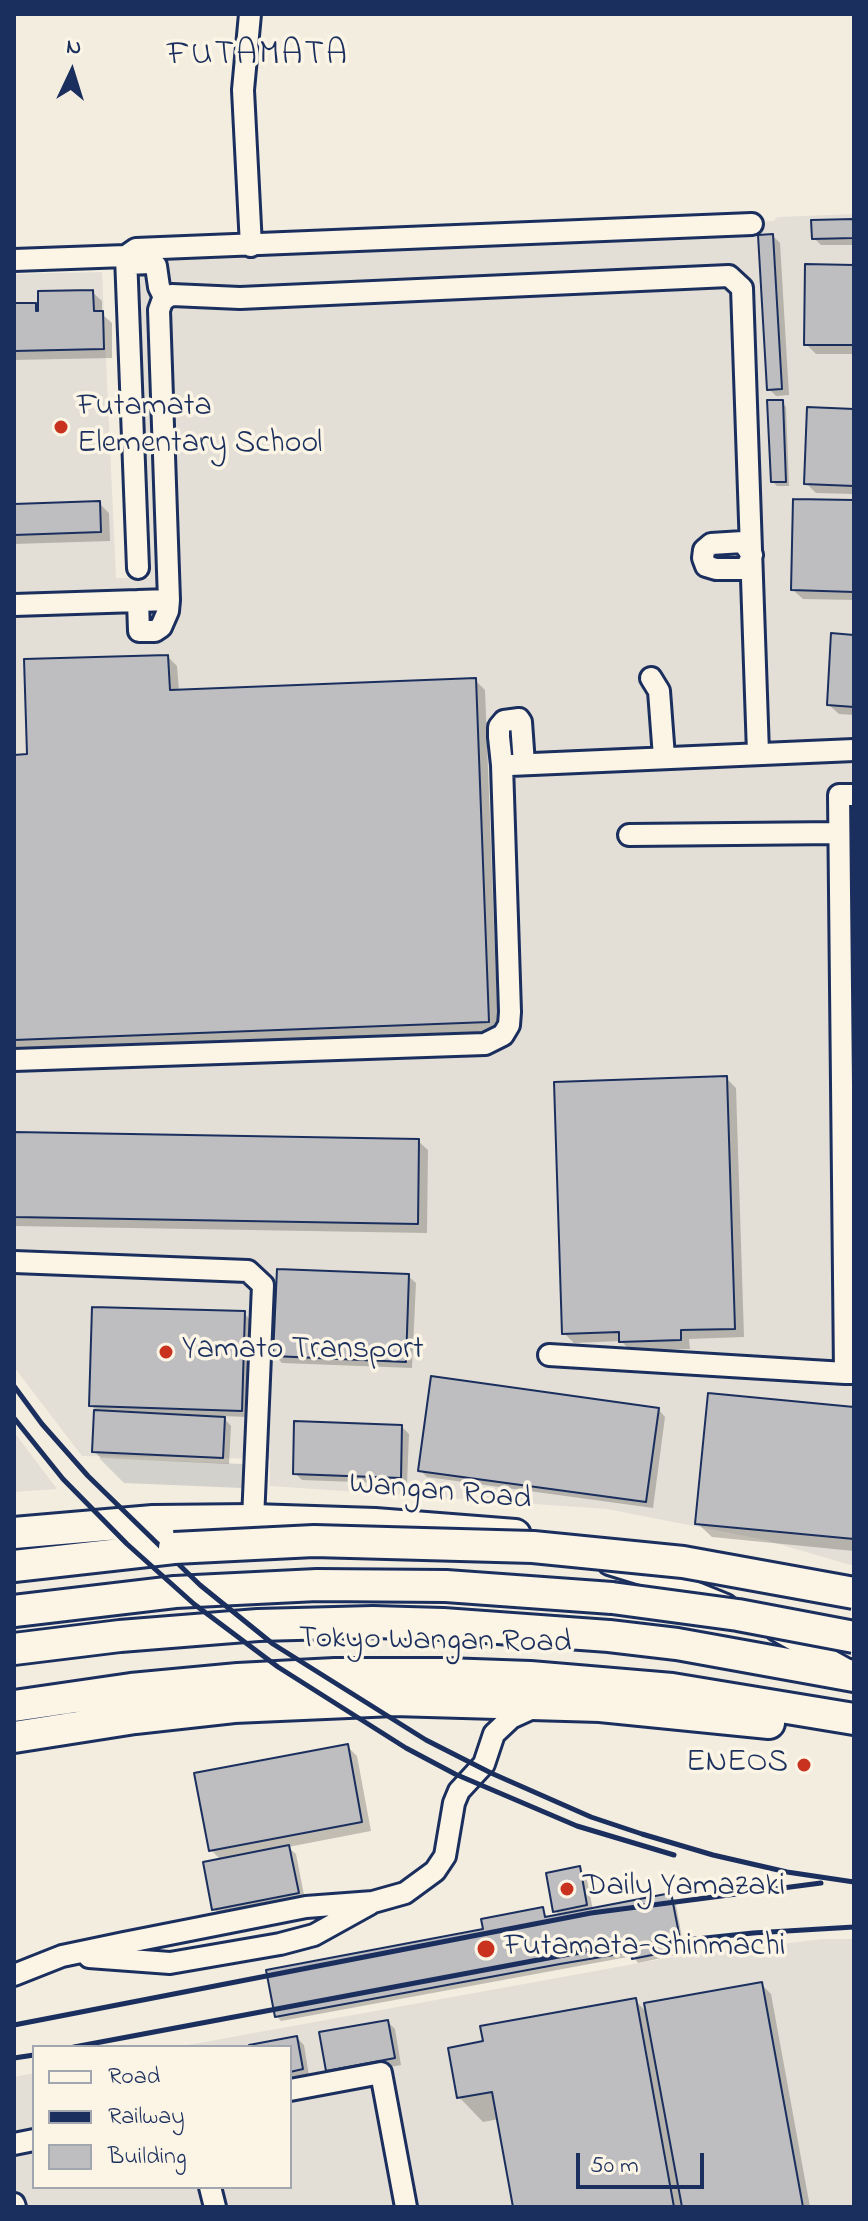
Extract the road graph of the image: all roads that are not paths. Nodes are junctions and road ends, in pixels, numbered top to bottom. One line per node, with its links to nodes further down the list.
1 (250, 14): 3 (street)
2 (752, 224): 3 (street)
3 (251, 246): 5 (street)
4 (14, 260): 5 (street)
5 (126, 260): 6 (street); 7 (street)
6 (165, 299): 8 (street); 13 (street)
7 (138, 568)
8 (169, 600): 9 (street); 9 (street)
9 (138, 601): 10 (street)
10 (14, 605)
11 (651, 678): 14 (street)
12 (854, 750): 13 (street)
13 (758, 753): 14 (street)
14 (664, 757): 15 (street)
15 (524, 764): 16 (street); 16 (street)
16 (502, 765): 20 (street)
17 (854, 795): 18 (street)
18 (839, 833): 19 (street); 23 (street)
19 (629, 835)
20 (14, 1060)
21 (14, 1262): 24 (street)
22 (549, 1355): 23 (street)
23 (850, 1373)
24 (253, 1520): 25 (highway, Wangan Road); 26 (highway, Wangan Road)
25 (490, 1532): 31 (highway, Wangan Road); 37 (street)
26 (14, 1533)
27 (14, 1566): 30 (highway, bridge)
28 (14, 1592): 29 (highway)
29 (175, 1592): 32 (highway); 33 (highway, bridge)
30 (854, 1593)
31 (854, 1604)
32 (14, 1611)
33 (854, 1637)
34 (74, 1641): 35 (highway); 36 (highway); 37 (highway)
35 (14, 1649)
36 (14, 1660)
37 (854, 1675)
38 (546, 1703): 41 (highway); 42 (highway); 43 (street)
39 (14, 1706): 40 (highway, Tokyo Wangan Road)
40 (854, 1719)
41 (854, 1736)
42 (14, 1737)
43 (373, 1902): 44 (street); 44 (street)
44 (62, 1956): 45 (street)
45 (14, 1975)
46 (292, 2090): 47 (street)
47 (406, 2207)

